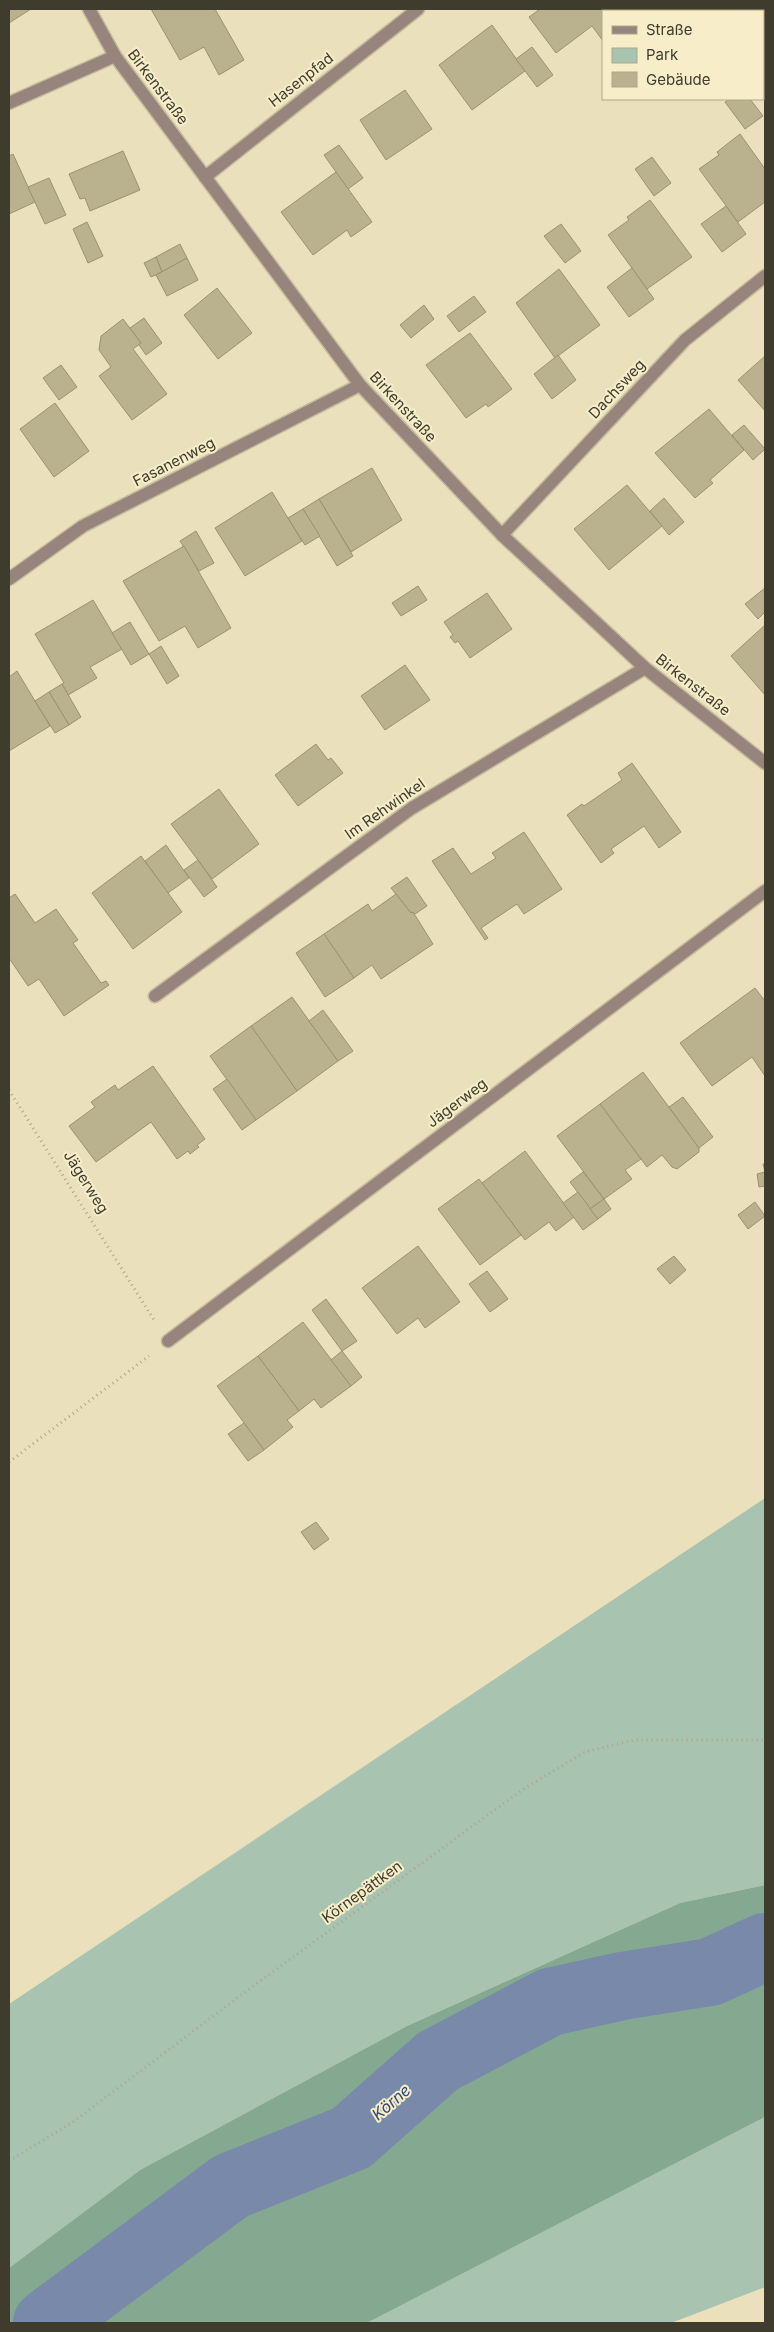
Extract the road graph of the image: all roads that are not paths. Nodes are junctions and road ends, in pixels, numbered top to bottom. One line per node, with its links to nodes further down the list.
1 (89, 9): 3 (street, Birkenstraße)
2 (418, 9): 5 (street, Hasenpfad)
3 (115, 56): 4 (street); 5 (street, Birkenstraße)
4 (9, 103)
5 (204, 177): 7 (street, Birkenstraße)
6 (765, 276): 8 (street, Dachsweg)
7 (360, 385): 8 (street, Birkenstraße); 9 (street, Fasanenweg)
8 (502, 535): 10 (street, Birkenstraße)
9 (9, 579)
10 (645, 668): 11 (street, Birkenstraße); 13 (street, Im Rehwinkel)
11 (765, 763)
12 (765, 891): 14 (street, Jägerweg)
13 (156, 996)
14 (168, 1341)

